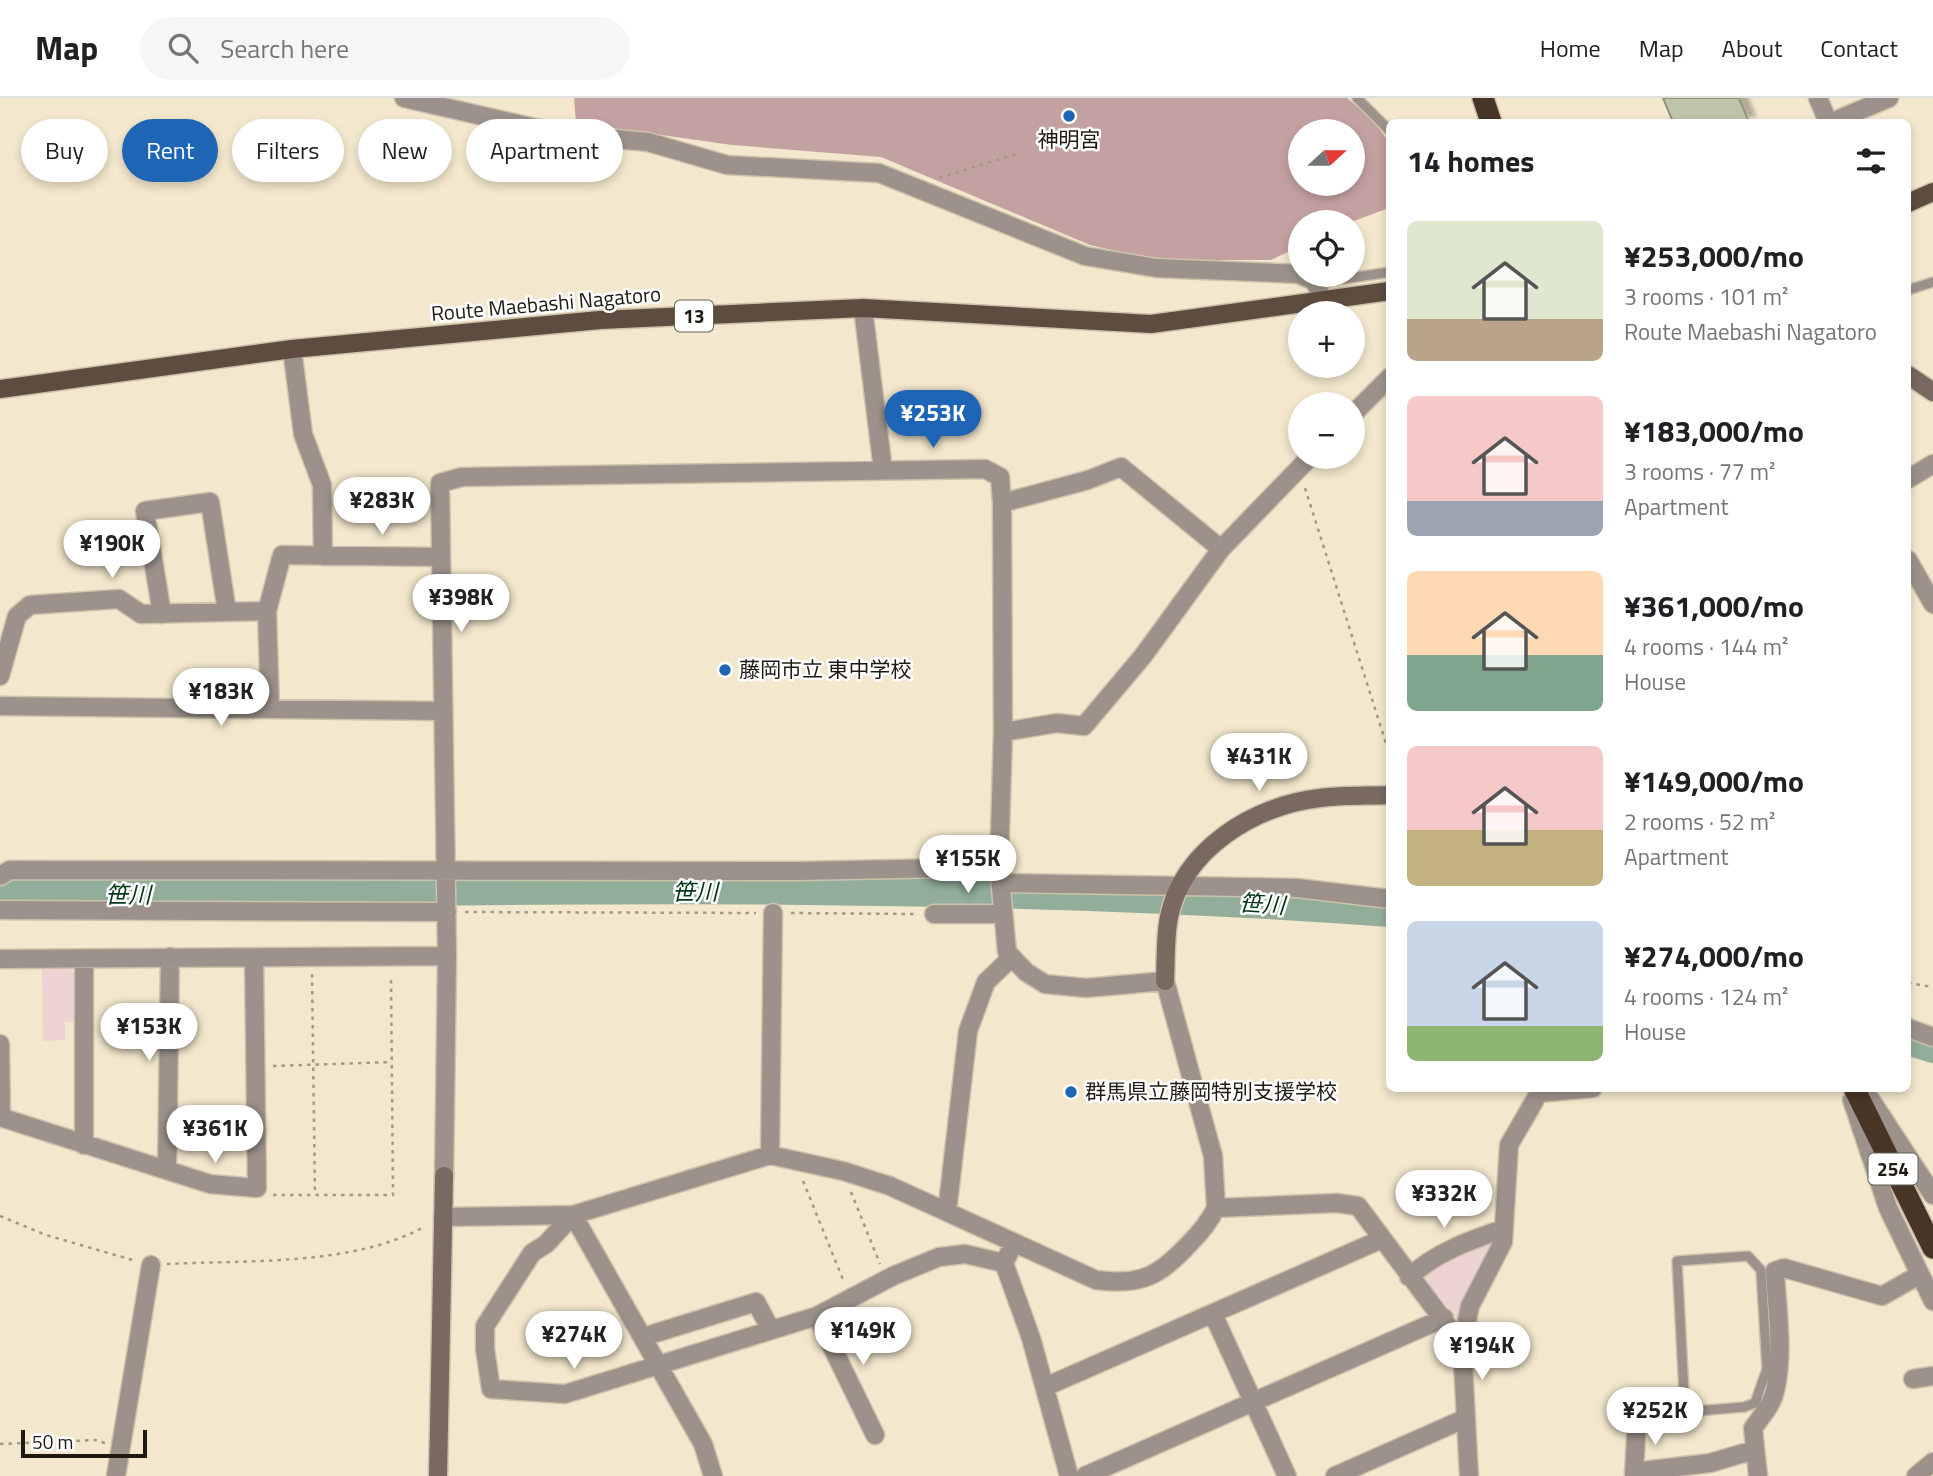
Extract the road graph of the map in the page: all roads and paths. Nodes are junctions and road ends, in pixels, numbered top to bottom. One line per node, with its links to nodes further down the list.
1 (404, 98): 11 (street)
2 (1357, 98): 9 (lane)
3 (1483, 98): 6 (highway)
4 (1818, 98): 7 (street)
5 (1889, 98): 8 (street)
6 (1489, 119)
7 (1828, 119)
8 (1837, 119)
9 (1386, 127)
10 (1016, 154): 11 (path)
11 (915, 186): 15 (street)
12 (1933, 192): 13 (main road)
13 (1911, 201)
14 (1386, 273): 20 (lane)
15 (1288, 274)
16 (1933, 282): 18 (lane)
17 (1317, 287): 20 (street)
18 (1911, 289)
19 (1386, 291): 20 (main road, Route Maebashi Nagatoro / 13)
20 (1319, 294): 21 (main road, Route Maebashi Nagatoro / 13)
21 (863, 308): 22 (main road, Route Maebashi Nagatoro / 13); 31 (street)
22 (292, 349): 25 (main road, Route Maebashi Nagatoro / 13); 35 (street)
23 (1911, 377): 26 (street)
24 (1386, 381): 27 (street)
25 (0, 389)
26 (1933, 392)
27 (1365, 402)
28 (1933, 464): 32 (street)
29 (1298, 469): 34 (street)
30 (1307, 469): 47 (path)
31 (883, 470): 33 (street); 36 (street)
32 (1911, 477)
33 (1002, 503): 34 (street); 46 (street)
34 (1221, 549): 46 (street)
35 (323, 556): 36 (street); 39 (street)
36 (441, 557): 45 (street)
37 (1911, 565): 38 (street)
38 (1933, 604)
39 (267, 611): 40 (street); 44 (street)
40 (228, 612): 41 (street); 41 (street)
41 (162, 614): 42 (street)
42 (0, 676)
43 (0, 706): 44 (street)
44 (270, 709): 45 (street)
45 (443, 711): 51 (street)
46 (1003, 732): 49 (street)
47 (1386, 742)
48 (1386, 795): 52 (street)
49 (1000, 875): 51 (street); 52 (street); 58 (street)
50 (0, 876): 51 (street)
51 (446, 877): 54 (street)
52 (1182, 884): 53 (street); 67 (street)
53 (1386, 899)
54 (447, 908): 55 (street); 56 (path); 59 (street)
55 (0, 910)
56 (773, 913): 57 (path); 82 (street)
57 (934, 914): 58 (street)
58 (1002, 914): 62 (street)
59 (447, 956): 61 (street); 93 (street)
60 (170, 957): 63 (street); 66 (street); 84 (street)
61 (391, 957): 64 (street); 73 (path)
62 (1012, 957): 67 (street); 90 (street)
63 (254, 958): 64 (street); 75 (street)
64 (312, 958): 74 (path)
65 (0, 959): 66 (street)
66 (84, 959): 81 (street)
67 (1165, 981): 89 (street)
68 (1911, 983): 69 (path)
69 (1933, 987)
70 (1911, 1029): 71 (street)
71 (1933, 1037)
72 (0, 1044): 80 (street)
73 (392, 1062): 74 (path); 87 (path)
74 (312, 1065): 75 (path); 87 (path)
75 (255, 1066): 86 (street)
76 (1550, 1092): 94 (street)
77 (1849, 1092): 100 (street)
78 (1856, 1092): 97 (highway, 254)
79 (1866, 1092): 88 (street)
80 (1, 1117): 81 (street)
81 (84, 1145): 84 (street)
82 (770, 1155): 83 (street); 91 (street)
83 (795, 1162): 85 (street); 103 (path)
84 (167, 1170): 86 (street)
85 (843, 1171): 90 (street); 102 (path)
86 (257, 1188): 87 (path)
87 (314, 1195)
88 (1933, 1195)
89 (1216, 1208): 95 (street); 96 (street)
90 (947, 1212): 96 (street)
91 (573, 1215): 93 (street); 109 (street); 111 (street)
92 (0, 1216): 99 (path)
93 (443, 1217): 99 (path); 126 (street)
94 (1503, 1229): 101 (street); 110 (street)
95 (1382, 1239): 101 (street); 105 (street)
96 (1014, 1244): 98 (street)
97 (1933, 1248)
98 (1004, 1263): 102 (street); 114 (street)
99 (150, 1265): 121 (street)
100 (1919, 1275): 104 (street); 122 (street)
101 (1409, 1277): 107 (street)
102 (886, 1280): 103 (street)
103 (851, 1298): 106 (street)
104 (1933, 1301)
105 (1213, 1314): 114 (street); 115 (street)
106 (817, 1315): 108 (street); 119 (street)
107 (1444, 1318): 110 (street); 115 (street)
108 (771, 1330): 109 (street); 111 (street)
109 (643, 1337): 111 (street)
110 (1462, 1345): 118 (street)
111 (658, 1366): 127 (street)
112 (1933, 1376): 113 (street)
113 (1913, 1379)
114 (1045, 1387): 128 (street)
115 (1252, 1401): 129 (street); 130 (street)
116 (1685, 1411): 116 (lane); 117 (lane)
117 (1637, 1416): 124 (street)
118 (1464, 1419): 131 (street); 132 (street)
119 (874, 1435)
120 (0, 1444): 121 (path)
121 (121, 1448): 125 (street)
122 (1755, 1450): 124 (street); 133 (street)
123 (1933, 1462): 134 (street)
124 (1634, 1474)
125 (116, 1476)
126 (438, 1476)
127 (713, 1476)
128 (1069, 1476)
129 (1085, 1476)
130 (1287, 1476)
131 (1335, 1476)
132 (1469, 1476)
133 (1758, 1476)
134 (1916, 1476)

